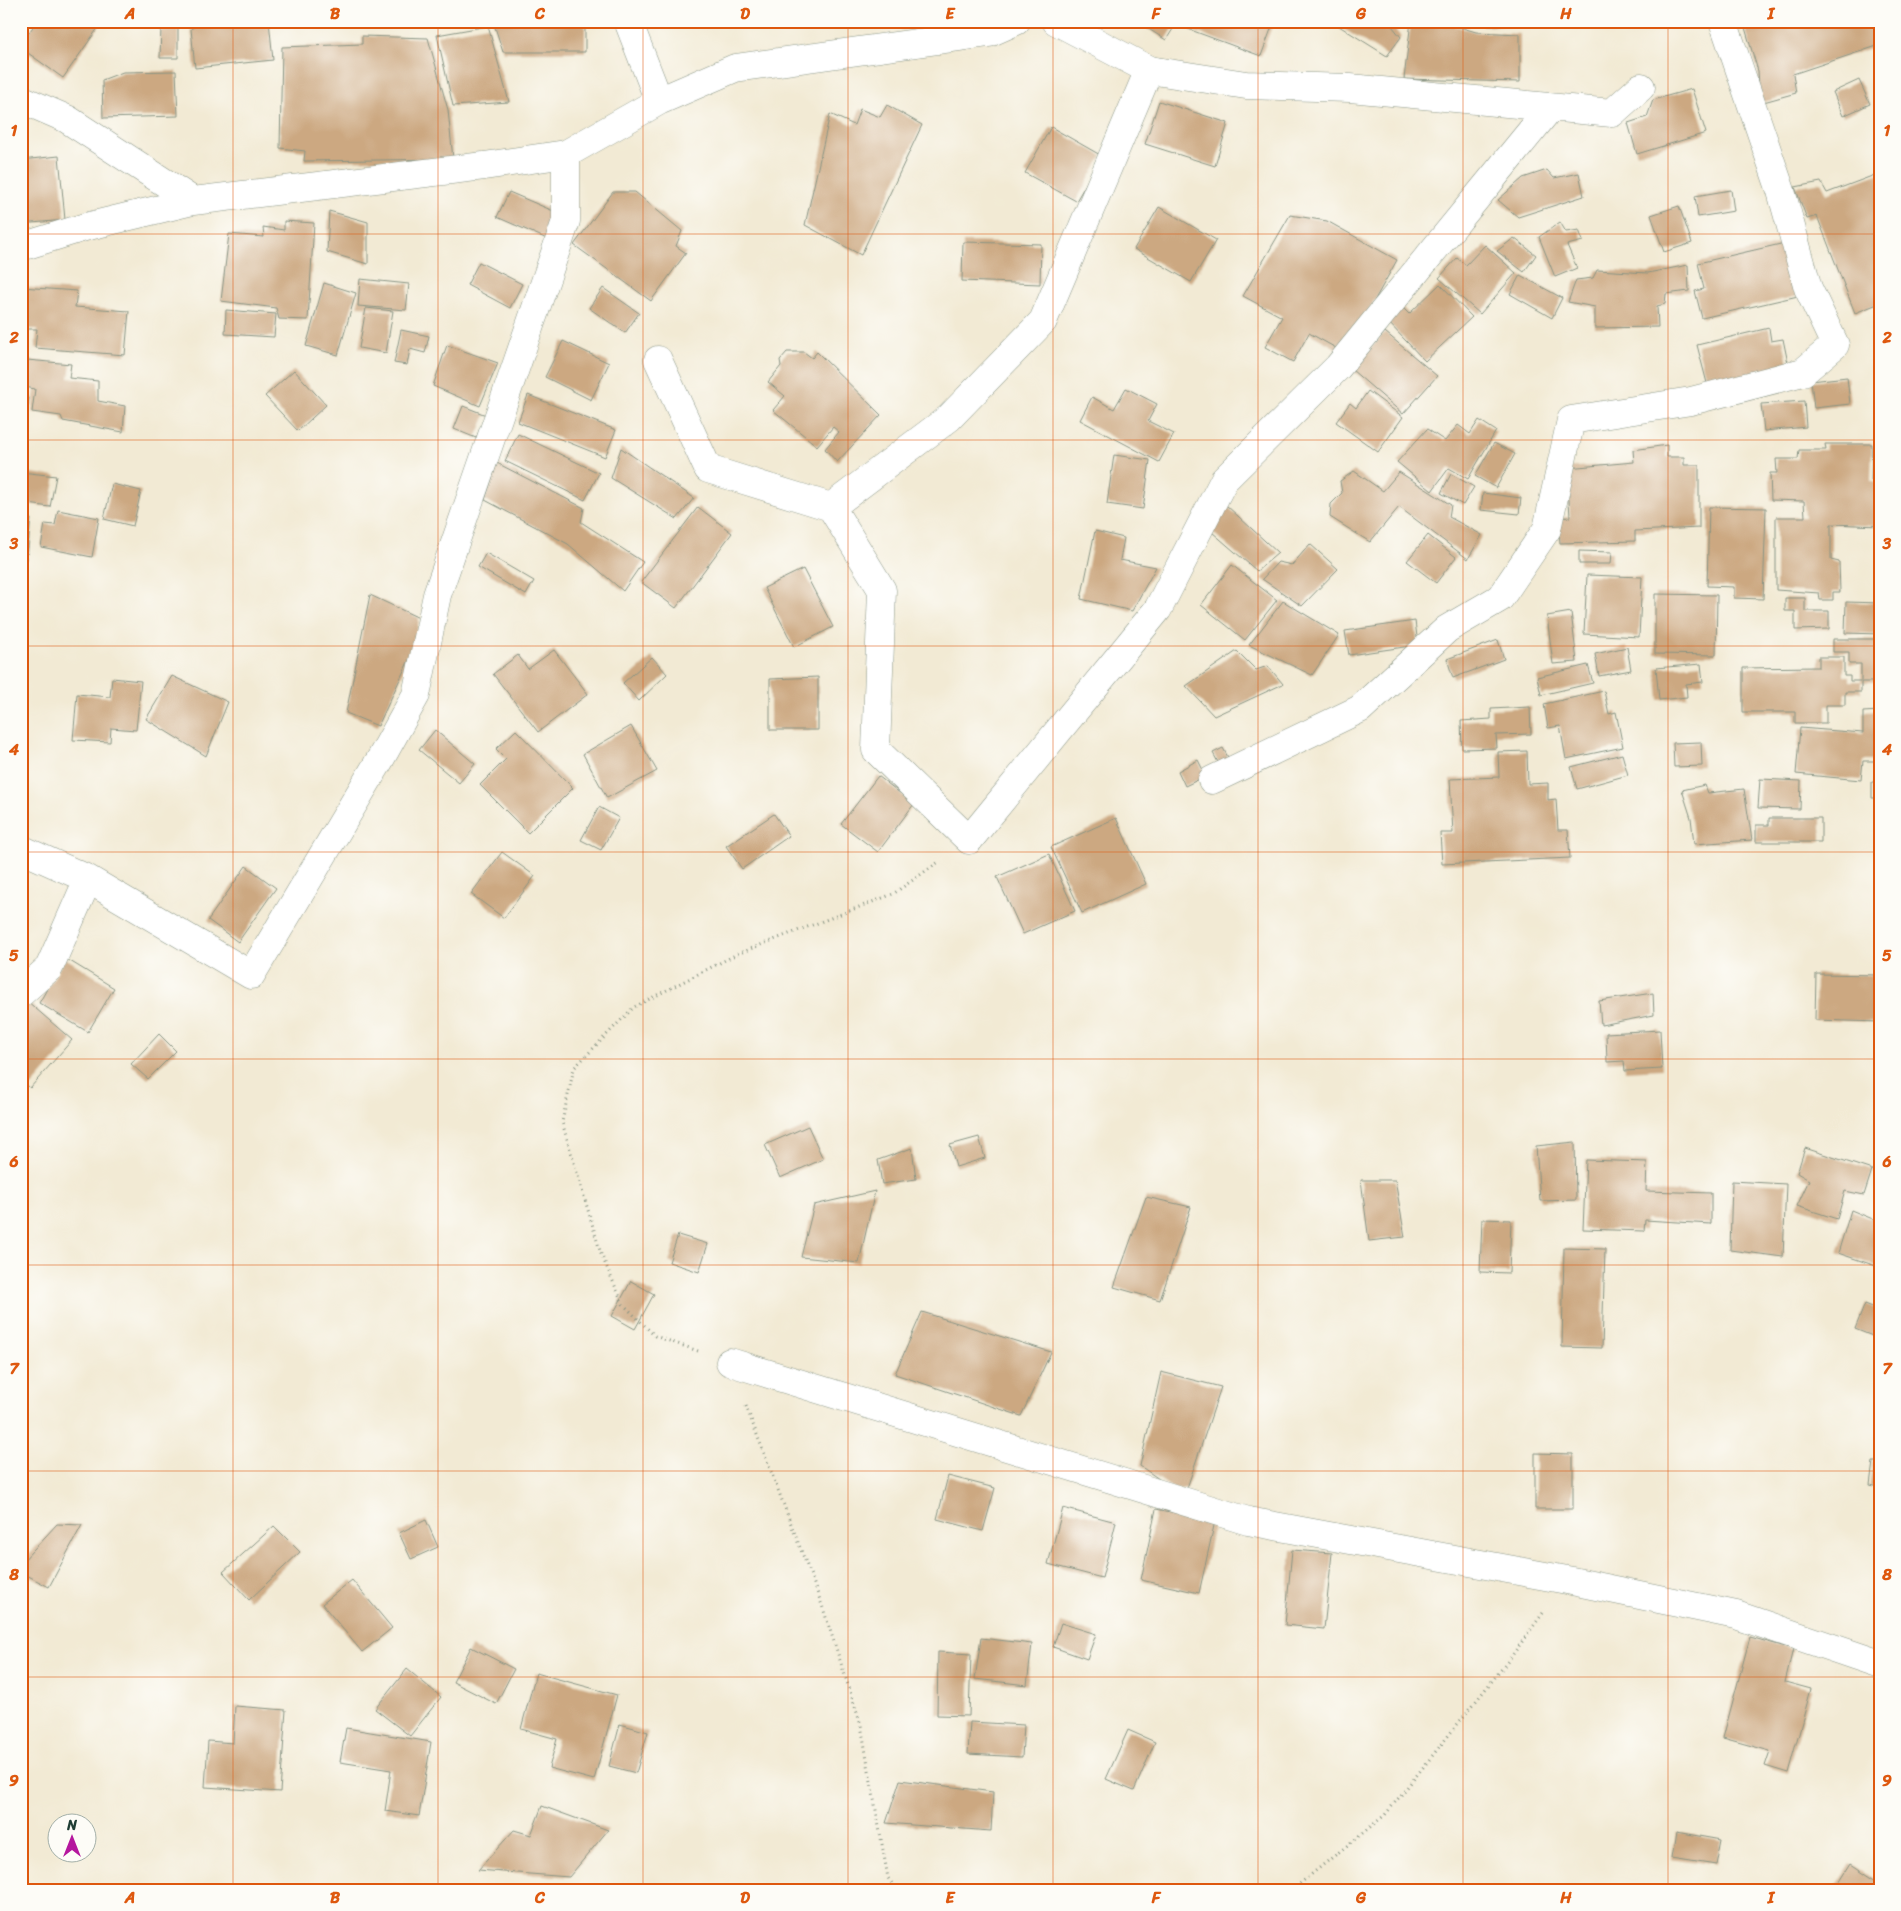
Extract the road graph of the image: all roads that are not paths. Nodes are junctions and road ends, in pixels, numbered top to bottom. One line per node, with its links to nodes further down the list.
1 (628, 21): 8 (street)
2 (1016, 21): 8 (street)
3 (1056, 21): 5 (street)
4 (1723, 21): 15 (street)
5 (1149, 70): 9 (street); 14 (street)
6 (1641, 87): 9 (street)
7 (21, 98): 11 (street)
8 (659, 102): 10 (street)
9 (1550, 108): 14 (street)
10 (566, 154): 11 (street); 17 (street)
11 (192, 201): 12 (street)
12 (21, 247)
13 (658, 360): 14 (street)
14 (831, 507)
15 (1212, 780)
16 (21, 849): 17 (street)
17 (88, 879): 18 (street)
18 (21, 993)
19 (730, 1362): 20 (street)
20 (1880, 1664)

